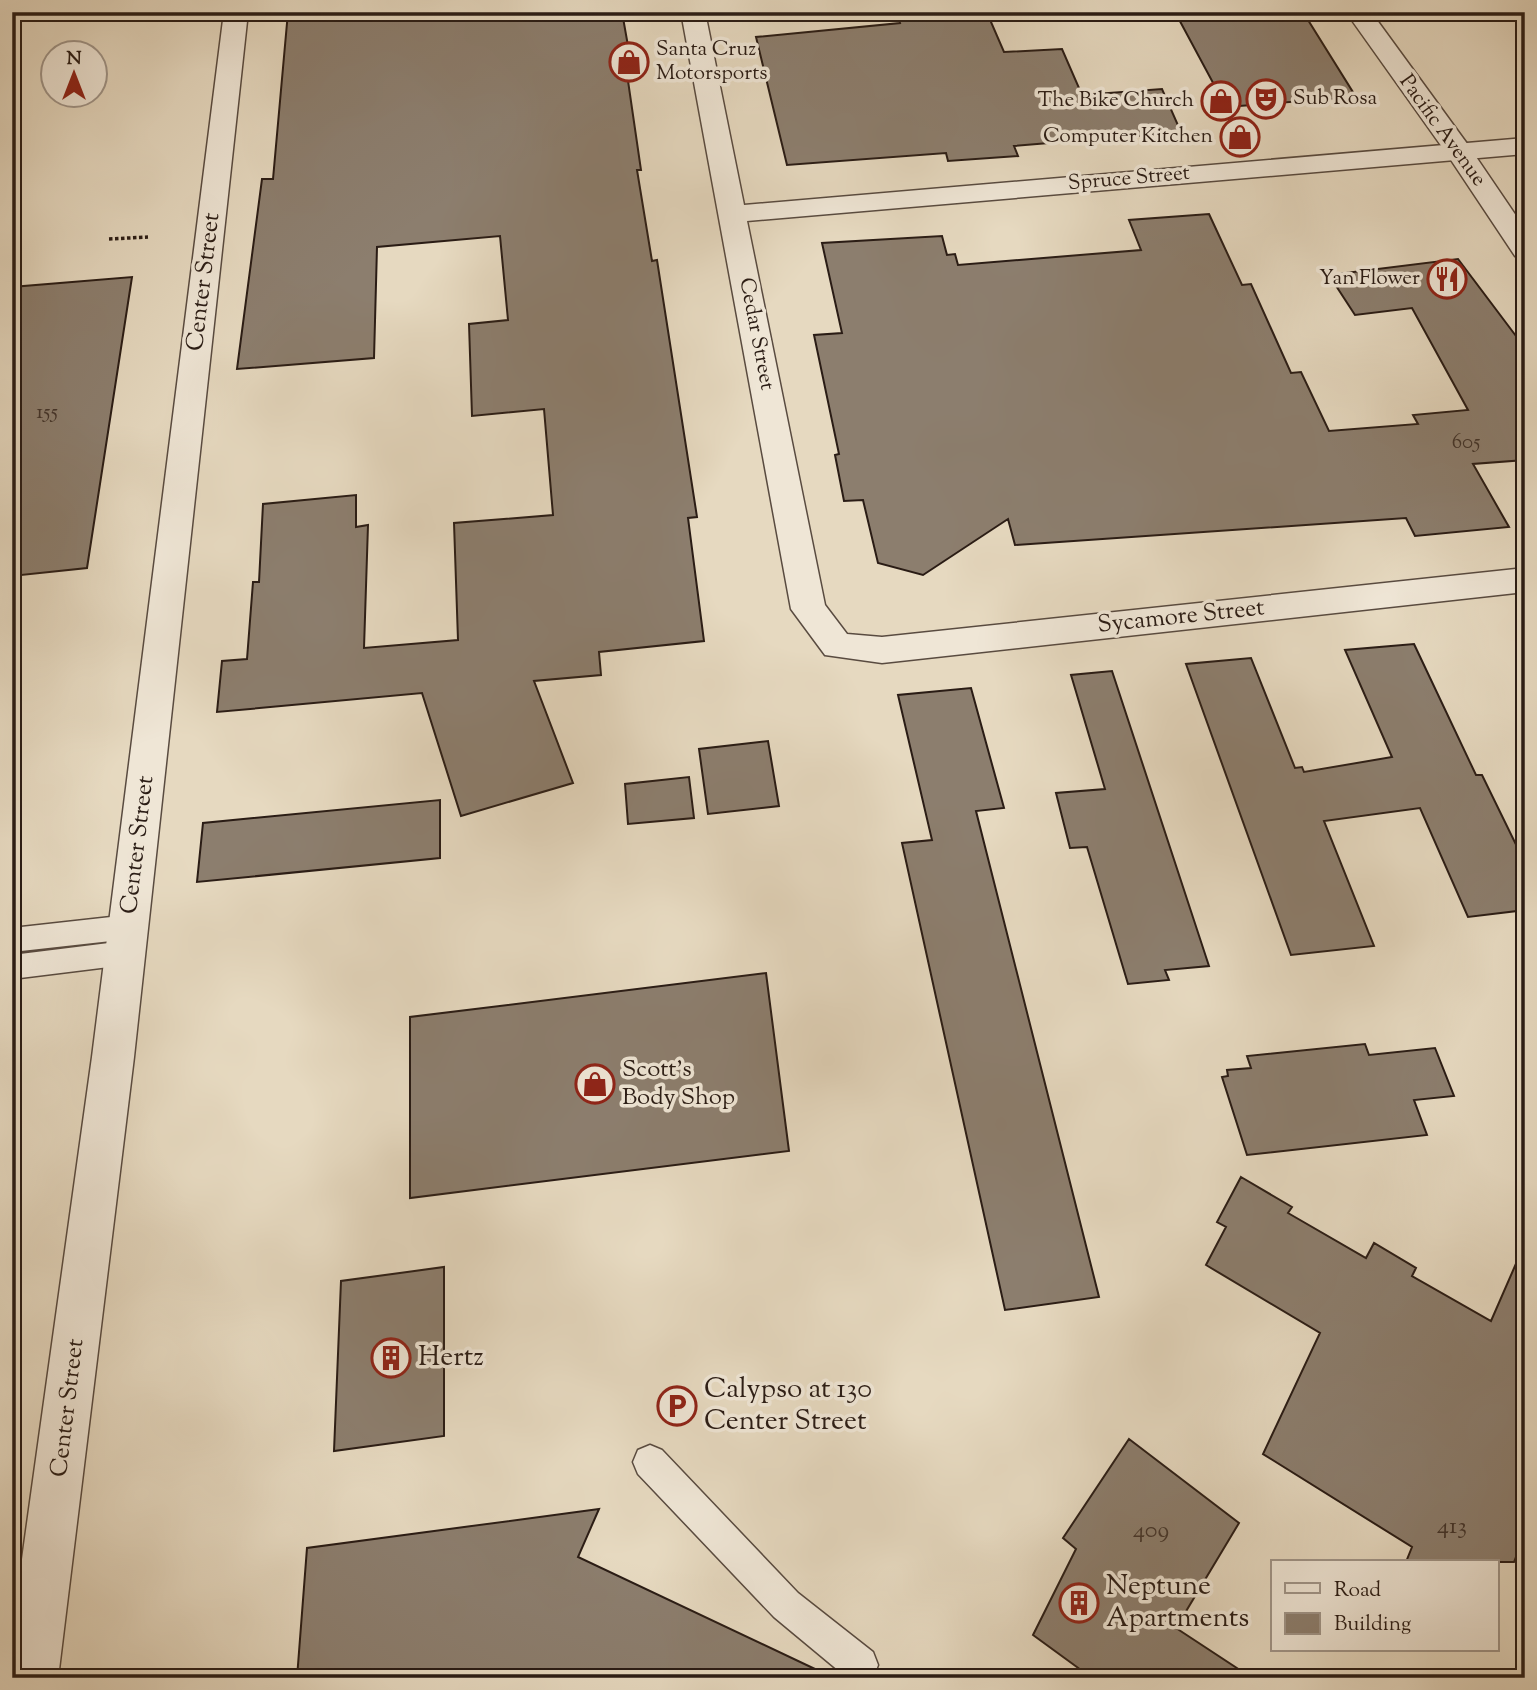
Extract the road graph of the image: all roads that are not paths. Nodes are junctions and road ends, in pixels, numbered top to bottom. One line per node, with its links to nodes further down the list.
1 (236, 12): 11 (street, Center Street)
2 (693, 12): 6 (street, Cedar Street)
3 (1358, 12): 5 (street, Pacific Avenue)
4 (1525, 146): 5 (street, Spruce Street)
5 (1459, 151): 6 (street, Spruce Street); 7 (street, Pacific Avenue)
6 (733, 214): 9 (street, Cedar Street)
7 (1525, 250)
8 (1525, 580): 9 (street, Sycamore Street)
9 (837, 646)
10 (12, 940): 11 (lane)
11 (127, 940): 12 (lane); 14 (street, Center Street)
12 (12, 967)
13 (650, 1462): 15 (lane)
14 (26, 1672)
15 (854, 1678)

